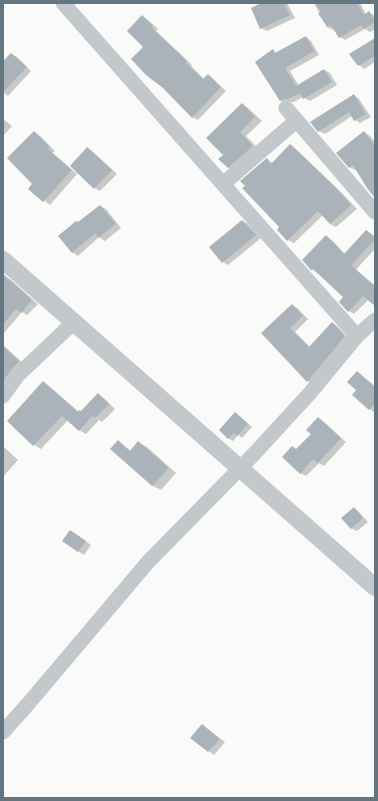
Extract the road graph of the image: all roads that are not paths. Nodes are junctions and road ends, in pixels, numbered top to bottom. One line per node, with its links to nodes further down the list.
1 (63, 3): 4 (street)
2 (286, 108): 3 (street)
3 (296, 121): 4 (street); 5 (street)
4 (223, 184): 9 (street)
5 (375, 212)
6 (4, 264): 8 (street)
7 (375, 320): 9 (street)
8 (74, 322): 10 (street); 11 (street)
9 (357, 336): 11 (street)
10 (3, 396)
11 (240, 468): 12 (street); 13 (street)
12 (375, 587)
13 (3, 732)

